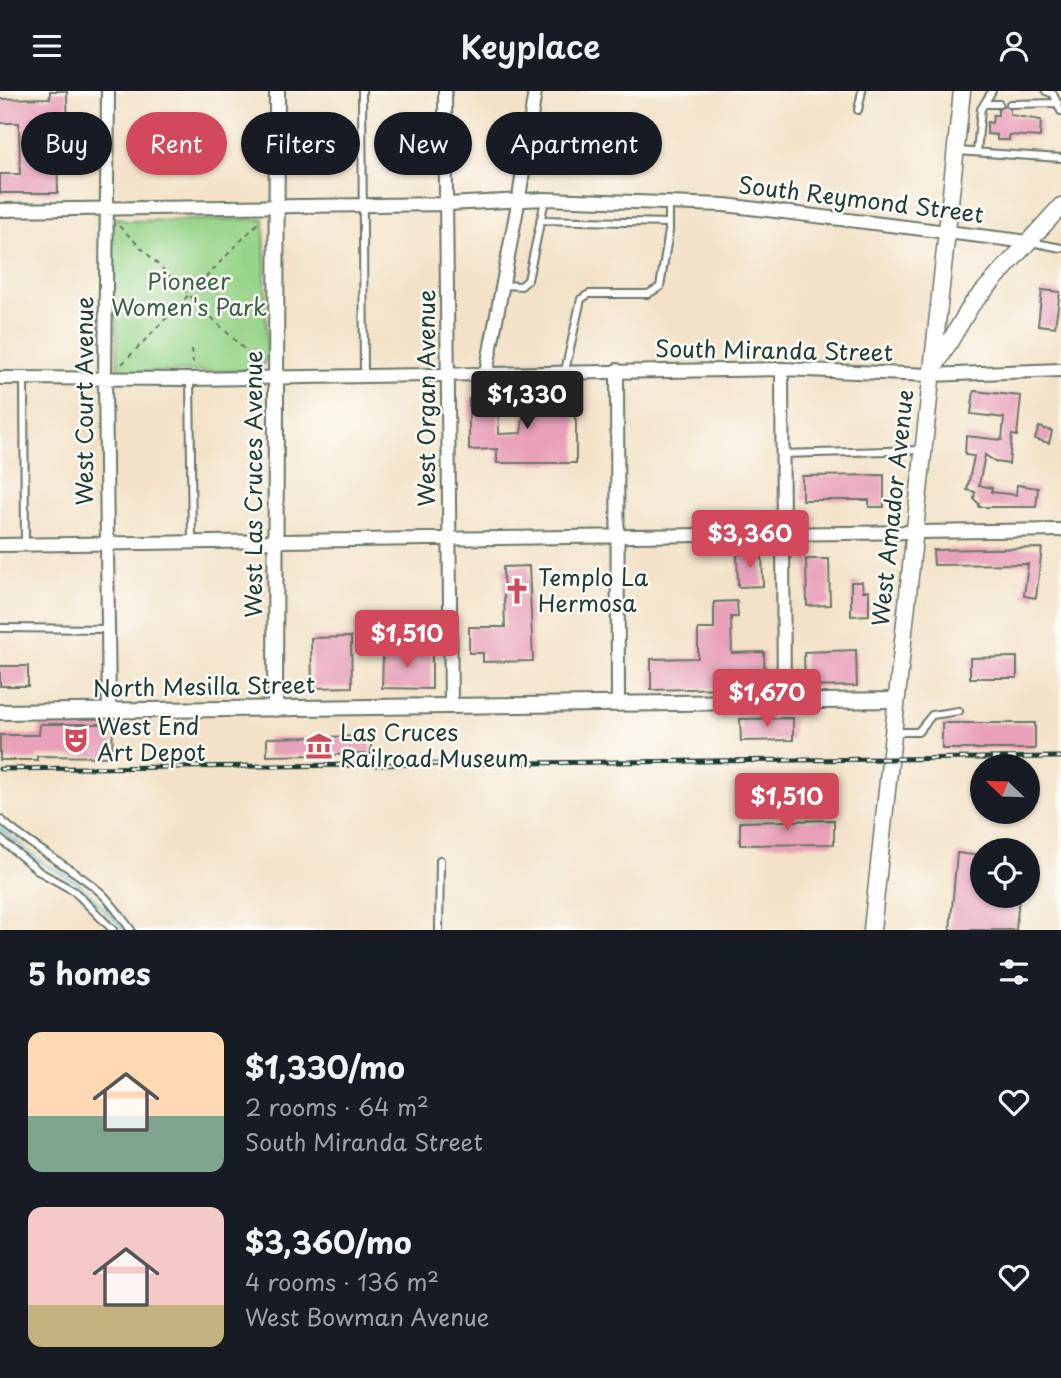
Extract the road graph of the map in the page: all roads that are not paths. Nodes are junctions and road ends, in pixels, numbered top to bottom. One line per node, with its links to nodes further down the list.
1 (108, 91): 27 (street, West Court Avenue)
2 (277, 91): 25 (street, West Las Cruces Avenue)
3 (362, 91): 23 (lane)
4 (445, 91): 22 (street, West Organ Avenue)
5 (535, 91): 19 (street)
6 (862, 91): 14 (lane)
7 (962, 91): 16 (main road, West Amador Avenue)
8 (992, 91): 11 (lane)
9 (1046, 91): 10 (lane)
10 (1058, 103): 13 (lane); 15 (lane)
11 (984, 104): 12 (lane); 17 (lane)
12 (999, 104)
13 (1010, 104)
14 (858, 110)
15 (1061, 111)
16 (955, 151): 17 (lane); 30 (main road, West Amador Avenue)
17 (977, 152): 18 (lane)
18 (1061, 158)
19 (519, 198): 20 (street, South Reymond Street); 22 (street, South Reymond Street); 33 (street)
20 (545, 199): 21 (street, South Reymond Street); 28 (lane)
21 (669, 203): 29 (lane); 30 (street, South Reymond Street)
22 (447, 204): 23 (street, South Reymond Street); 40 (street, West Organ Avenue)
23 (361, 205): 25 (street, South Reymond Street); 41 (lane)
24 (1061, 206): 31 (main road)
25 (275, 207): 27 (street, South Reymond Street); 45 (street, West Las Cruces Avenue)
26 (0, 210): 27 (street, South Reymond Street)
27 (106, 210): 44 (street, West Court Avenue)
28 (540, 221): 29 (lane); 33 (lane)
29 (669, 223): 37 (lane)
30 (945, 229): 31 (street, South Reymond Street); 39 (main road, West Amador Avenue)
31 (1029, 242): 32 (lane); 39 (main road)
32 (1061, 248)
33 (503, 285): 38 (street)
34 (782, 369): 35 (street, South Miranda Street); 39 (street, South Miranda Street); 48 (street)
35 (617, 370): 37 (street, South Miranda Street); 52 (street)
36 (1061, 370): 39 (street, South Miranda Street)
37 (565, 371): 38 (street, South Miranda Street)
38 (486, 373): 40 (street, South Miranda Street)
39 (930, 375): 47 (main road, West Amador Avenue)
40 (448, 376): 41 (street, South Miranda Street); 53 (street, West Organ Avenue)
41 (364, 377): 45 (street, South Miranda Street)
42 (0, 378): 43 (street, South Miranda Street)
43 (24, 378): 44 (street, South Miranda Street); 56 (lane)
44 (105, 378): 46 (street, South Miranda Street); 57 (street, West Court Avenue)
45 (277, 378): 46 (street, South Miranda Street); 54 (street, West Las Cruces Avenue)
46 (190, 379): 55 (lane)
47 (922, 450): 48 (lane); 50 (main road, West Amador Avenue)
48 (782, 454): 51 (street)
49 (1061, 530): 50 (street)
50 (912, 531): 51 (street); 61 (main road, West Amador Avenue)
51 (782, 535): 52 (street); 62 (street)
52 (618, 537): 53 (street); 63 (street)
53 (449, 538): 54 (street); 64 (street, West Organ Avenue)
54 (278, 539): 55 (street); 65 (street, West Las Cruces Avenue)
55 (192, 541): 57 (street)
56 (26, 544): 57 (street); 58 (street)
57 (107, 544): 60 (street, West Court Avenue)
58 (0, 545)
59 (0, 628): 60 (lane)
60 (108, 629): 66 (street, West Court Avenue)
61 (895, 700): 62 (street, North Mesilla Street); 69 (main road, West Amador Avenue)
62 (783, 703): 63 (street, North Mesilla Street)
63 (618, 704): 64 (street, North Mesilla Street)
64 (451, 705): 65 (street, North Mesilla Street)
65 (275, 709): 66 (street, North Mesilla Street)
66 (109, 711): 68 (street, North Mesilla Street)
67 (959, 711): 69 (lane)
68 (0, 712)
69 (892, 732): 76 (main road, West Amador Avenue)
70 (0, 819): 74 (lane)
71 (0, 839): 73 (lane)
72 (440, 860): 75 (lane)
73 (113, 930)
74 (131, 930)
75 (439, 930)
76 (872, 930)

